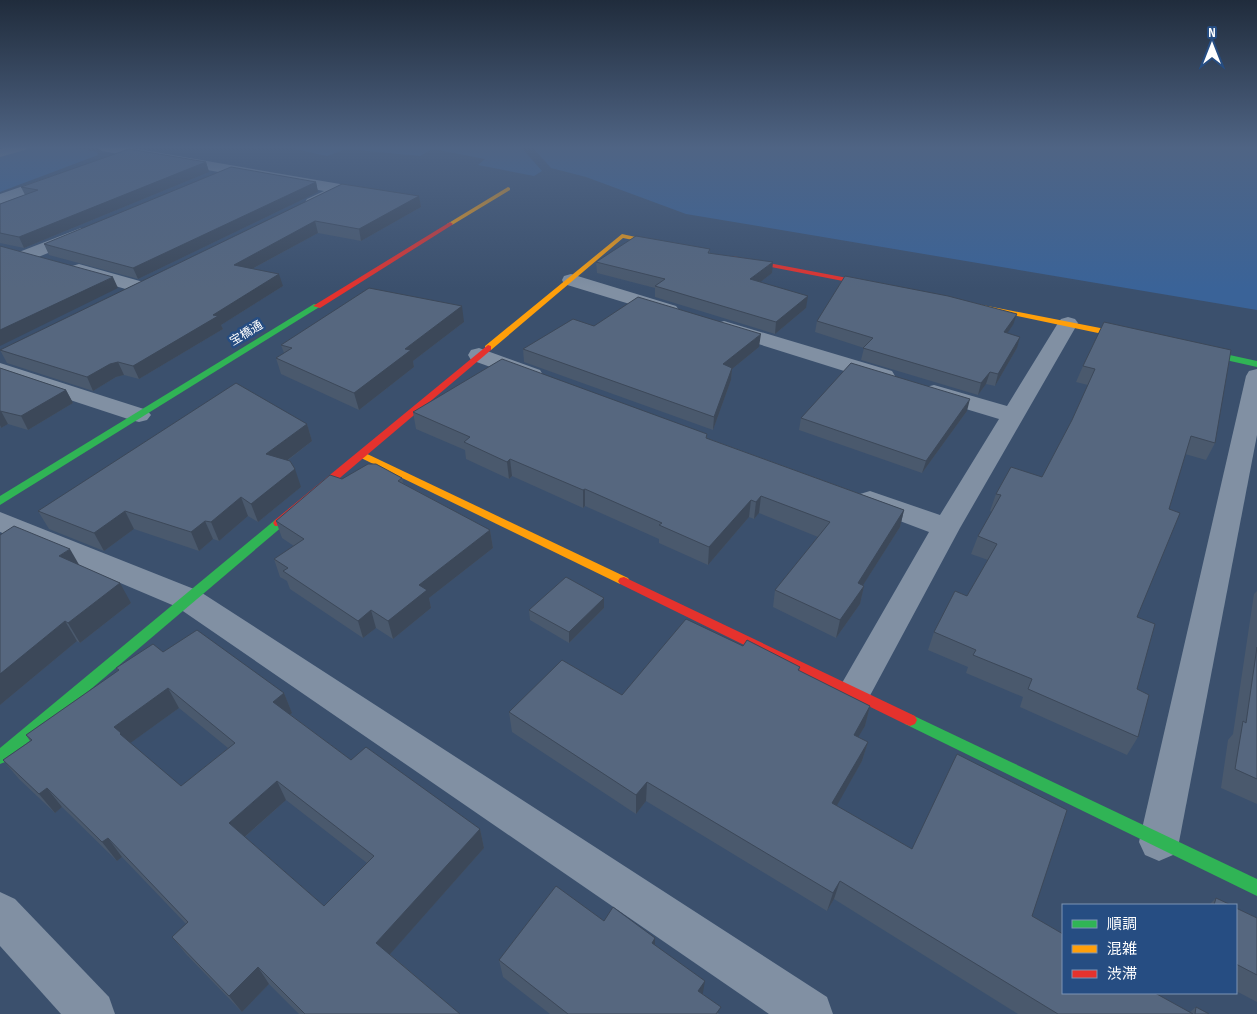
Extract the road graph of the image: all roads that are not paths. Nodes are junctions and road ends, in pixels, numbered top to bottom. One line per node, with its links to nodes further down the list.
1 (13, 194): 4 (street)
2 (329, 194): 5 (street)
3 (499, 194): 23 (street, 宝橋通)
4 (0, 199)
5 (297, 210)
6 (97, 226): 11 (street)
7 (680, 247): 10 (street)
8 (728, 257): 12 (street)
9 (158, 278): 11 (street)
10 (571, 280): 18 (street); 24 (street)
11 (140, 287): 13 (street)
12 (893, 289)
13 (114, 300)
14 (961, 302): 15 (street)
15 (1068, 323): 16 (street); 24 (street)
16 (1144, 339)
17 (1181, 347): 19 (street)
18 (479, 355): 22 (street); 25 (street)
19 (1257, 364)
20 (0, 370): 23 (street)
21 (1257, 376): 33 (street)
22 (554, 383)
23 (139, 414): 27 (street, 宝橋通)
24 (1012, 416): 29 (street)
25 (363, 455): 30 (street); 31 (street)
26 (852, 494): 29 (street)
27 (0, 501)
28 (0, 521): 30 (street)
29 (946, 528): 31 (street)
30 (188, 599): 32 (street); 37 (street)
31 (854, 693): 33 (street)
32 (0, 757)
33 (1158, 842): 34 (street)
34 (1257, 888)
35 (0, 914): 36 (street)
36 (92, 1014)
37 (810, 1014)

